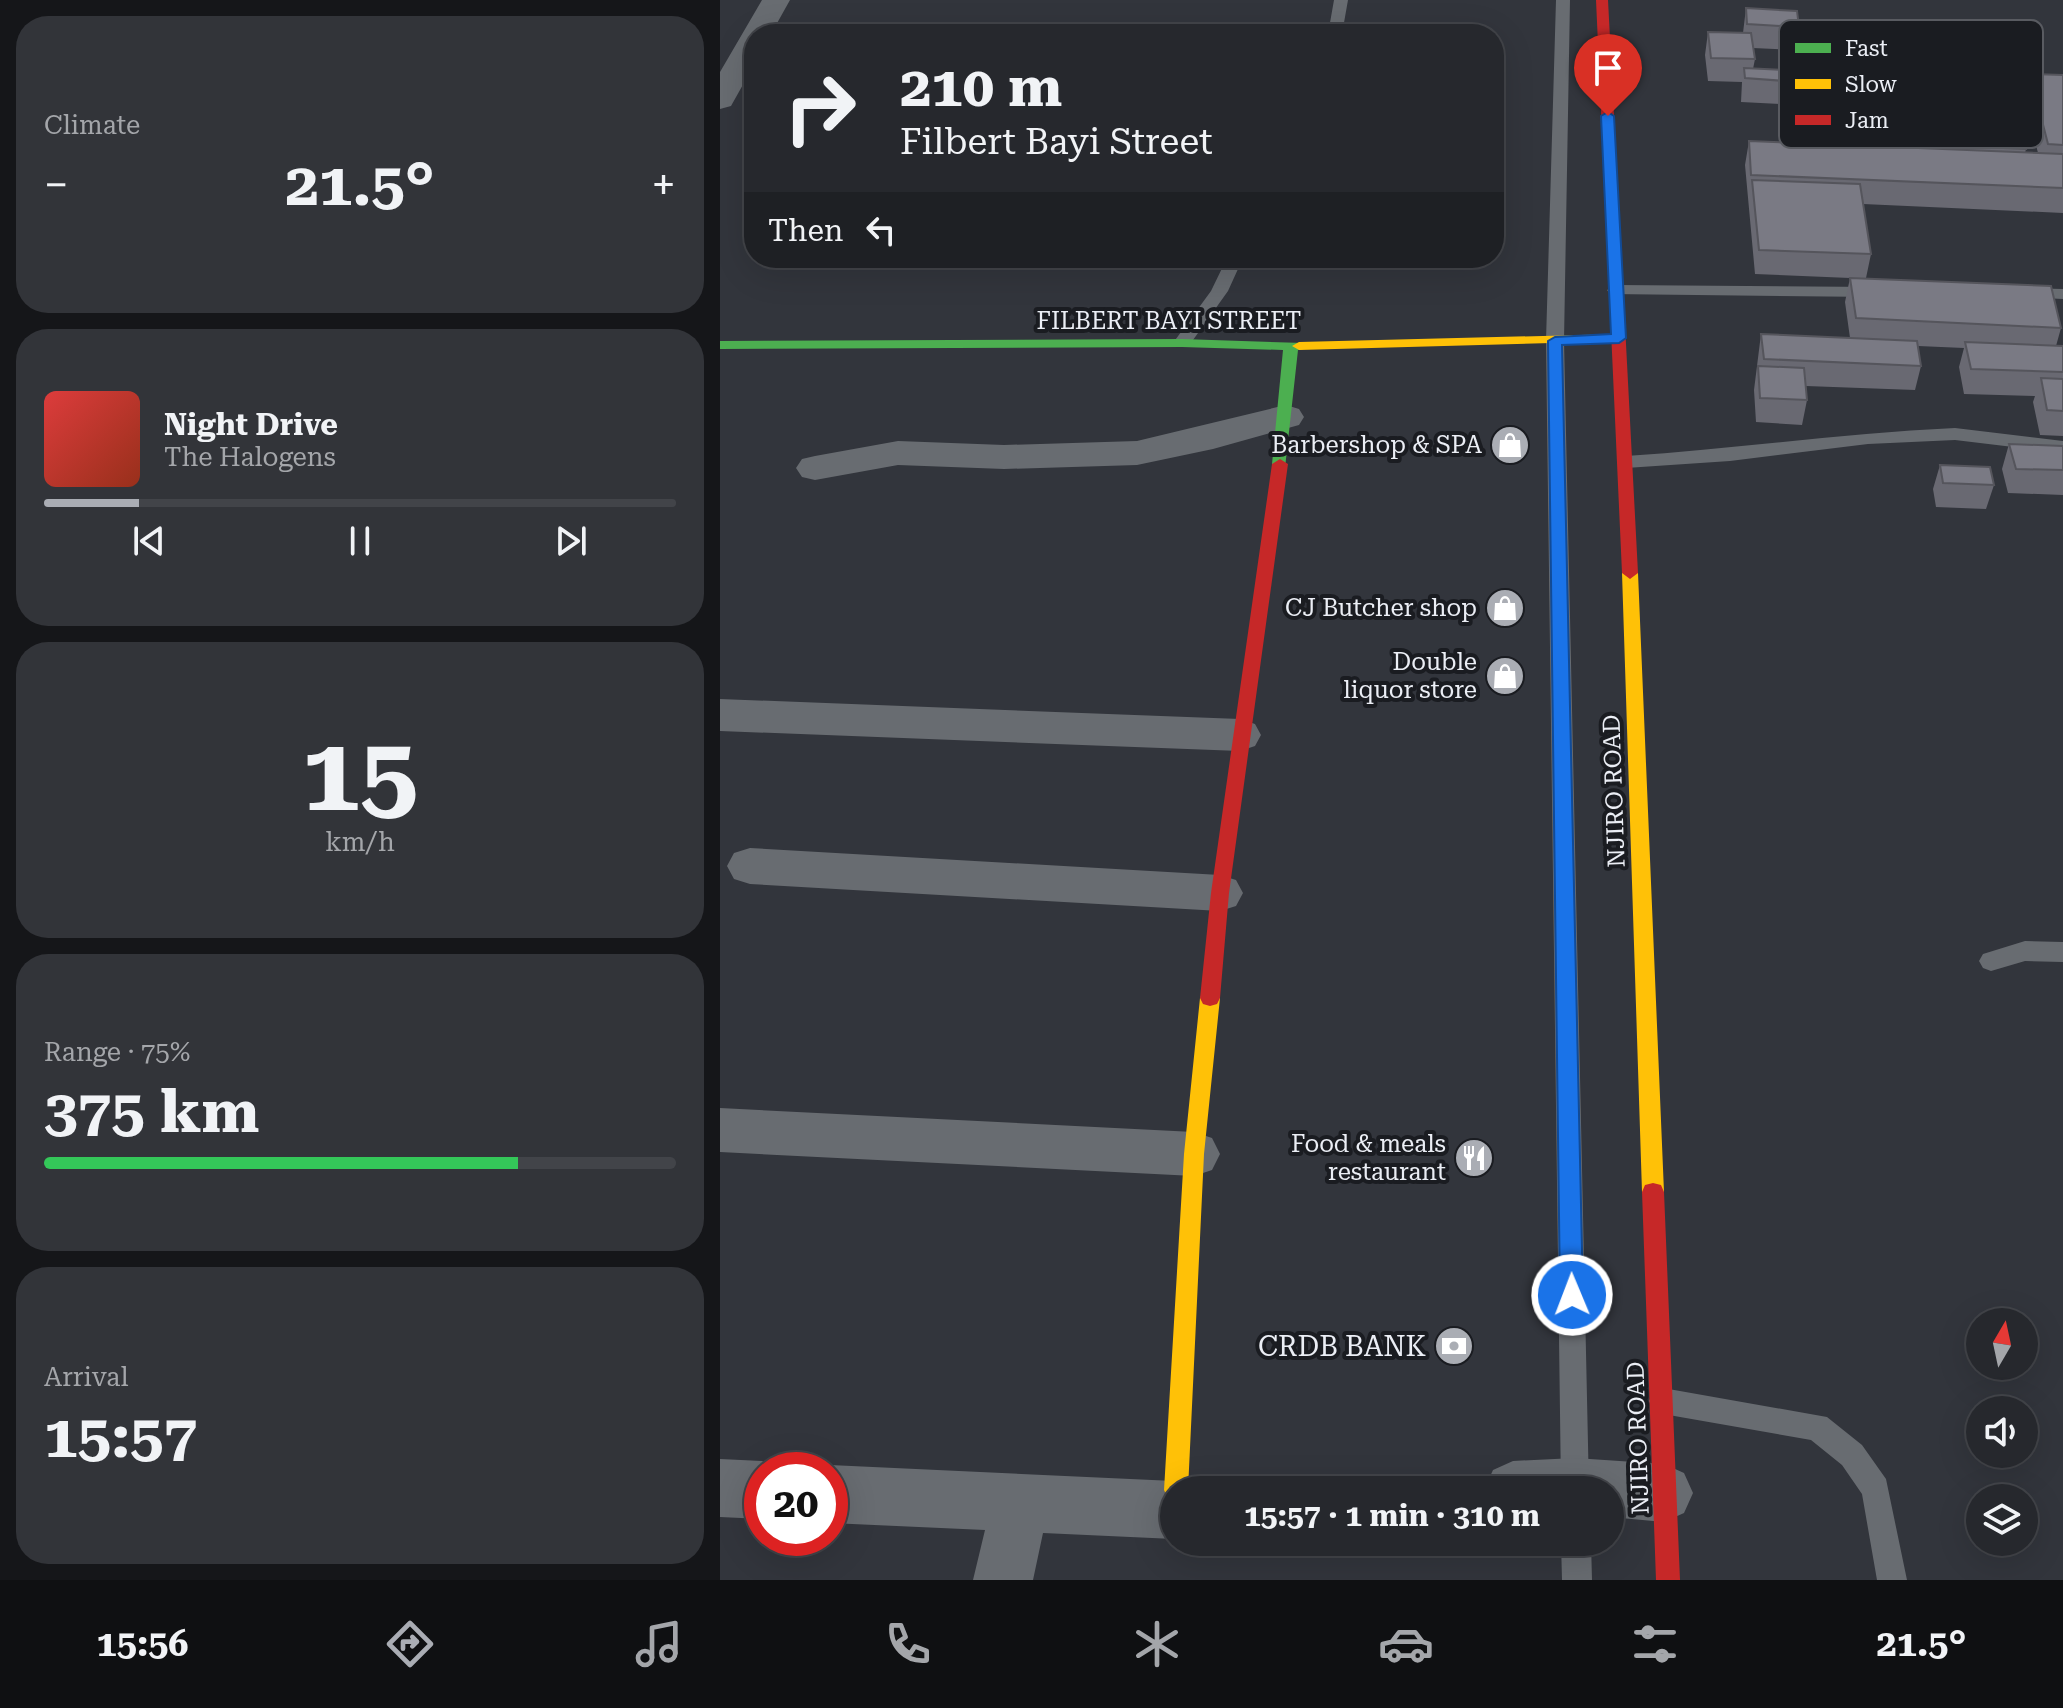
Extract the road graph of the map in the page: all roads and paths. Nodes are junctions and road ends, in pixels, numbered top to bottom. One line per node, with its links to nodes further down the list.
1 (776, 0): 5 (street)
2 (1341, 0): 6 (lane)
3 (1563, 0): 15 (lane)
4 (1602, 0): 10 (street, NJIRO ROAD)
5 (762, 24)
6 (1337, 24)
7 (744, 56): 8 (street)
8 (720, 100)
9 (1230, 268): 16 (lane)
10 (1616, 290): 11 (lane); 14 (street, NJIRO ROAD)
11 (1887, 292)
12 (1999, 293): 13 (lane)
13 (2063, 294)
14 (1619, 338): 15 (street, FILBERT BAYI STREET); 21 (street, NJIRO ROAD)
15 (1555, 341): 18 (street, FILBERT BAYI STREET); 33 (lane)
16 (1182, 343): 17 (street, FILBERT BAYI STREET); 18 (street, FILBERT BAYI STREET)
17 (720, 345)
18 (1291, 346): 19 (street)
19 (1286, 417): 22 (street); 24 (street)
20 (2063, 447): 21 (lane)
21 (1626, 462): 31 (street, NJIRO ROAD)
22 (815, 468)
23 (720, 715): 24 (street)
24 (1240, 735): 26 (street)
25 (750, 866): 26 (street)
26 (1220, 893): 30 (street)
27 (2063, 952): 28 (lane)
28 (1991, 961)
29 (720, 1130): 30 (street)
30 (1194, 1154): 32 (street)
31 (1661, 1401): 37 (street, NJIRO ROAD); 45 (lane)
32 (1177, 1476)
33 (1575, 1476)
34 (720, 1488): 35 (street)
35 (744, 1489)
36 (1624, 1491): 37 (street)
37 (1664, 1493): 44 (street, NJIRO ROAD)
38 (848, 1495): 39 (street)
39 (1020, 1505): 40 (street); 42 (street)
40 (1160, 1510)
41 (1576, 1556): 43 (lane)
42 (1003, 1580)
43 (1577, 1580)
44 (1668, 1580)
45 (1892, 1580)

